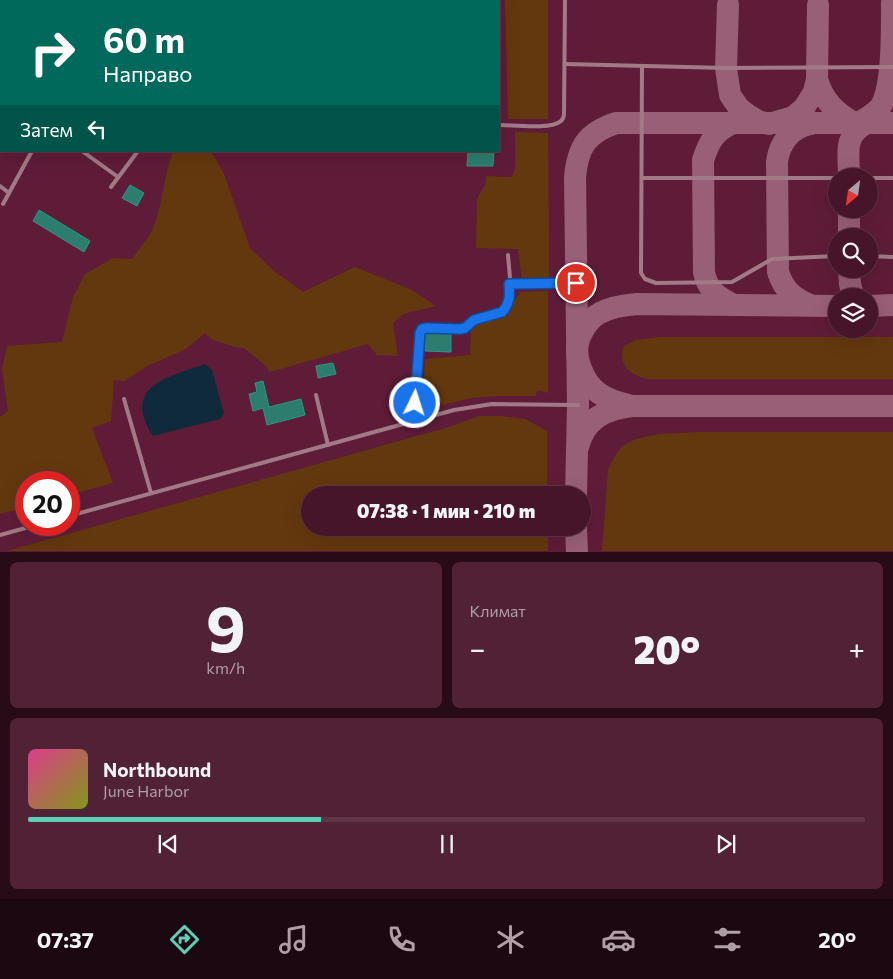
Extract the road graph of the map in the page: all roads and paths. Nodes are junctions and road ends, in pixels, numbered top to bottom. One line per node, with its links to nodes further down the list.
1 (565, 0): 2 (lane)
2 (565, 64): 3 (lane); 5 (lane)
3 (642, 66): 4 (lane); 10 (lane)
4 (893, 67)
5 (500, 125)
6 (31, 152): 16 (lane)
7 (83, 152): 9 (lane)
8 (137, 152): 9 (lane)
9 (118, 177): 15 (lane)
10 (642, 178): 11 (lane); 19 (lane)
11 (828, 178)
12 (878, 178): 13 (lane)
13 (893, 178)
14 (0, 186): 16 (lane)
15 (112, 187)
16 (9, 193): 17 (lane)
17 (3, 204)
18 (508, 255): 23 (lane)
19 (828, 256)
20 (878, 256): 21 (lane)
21 (893, 257)
22 (576, 283): 23 (lane)
23 (509, 284): 27 (lane)
24 (316, 395): 28 (lane)
25 (124, 399): 29 (lane)
26 (578, 405): 27 (lane)
27 (414, 421): 28 (lane)
28 (328, 445): 29 (lane)
29 (151, 493): 30 (lane)
30 (80, 513)
31 (15, 531): 32 (lane)
32 (0, 535)

